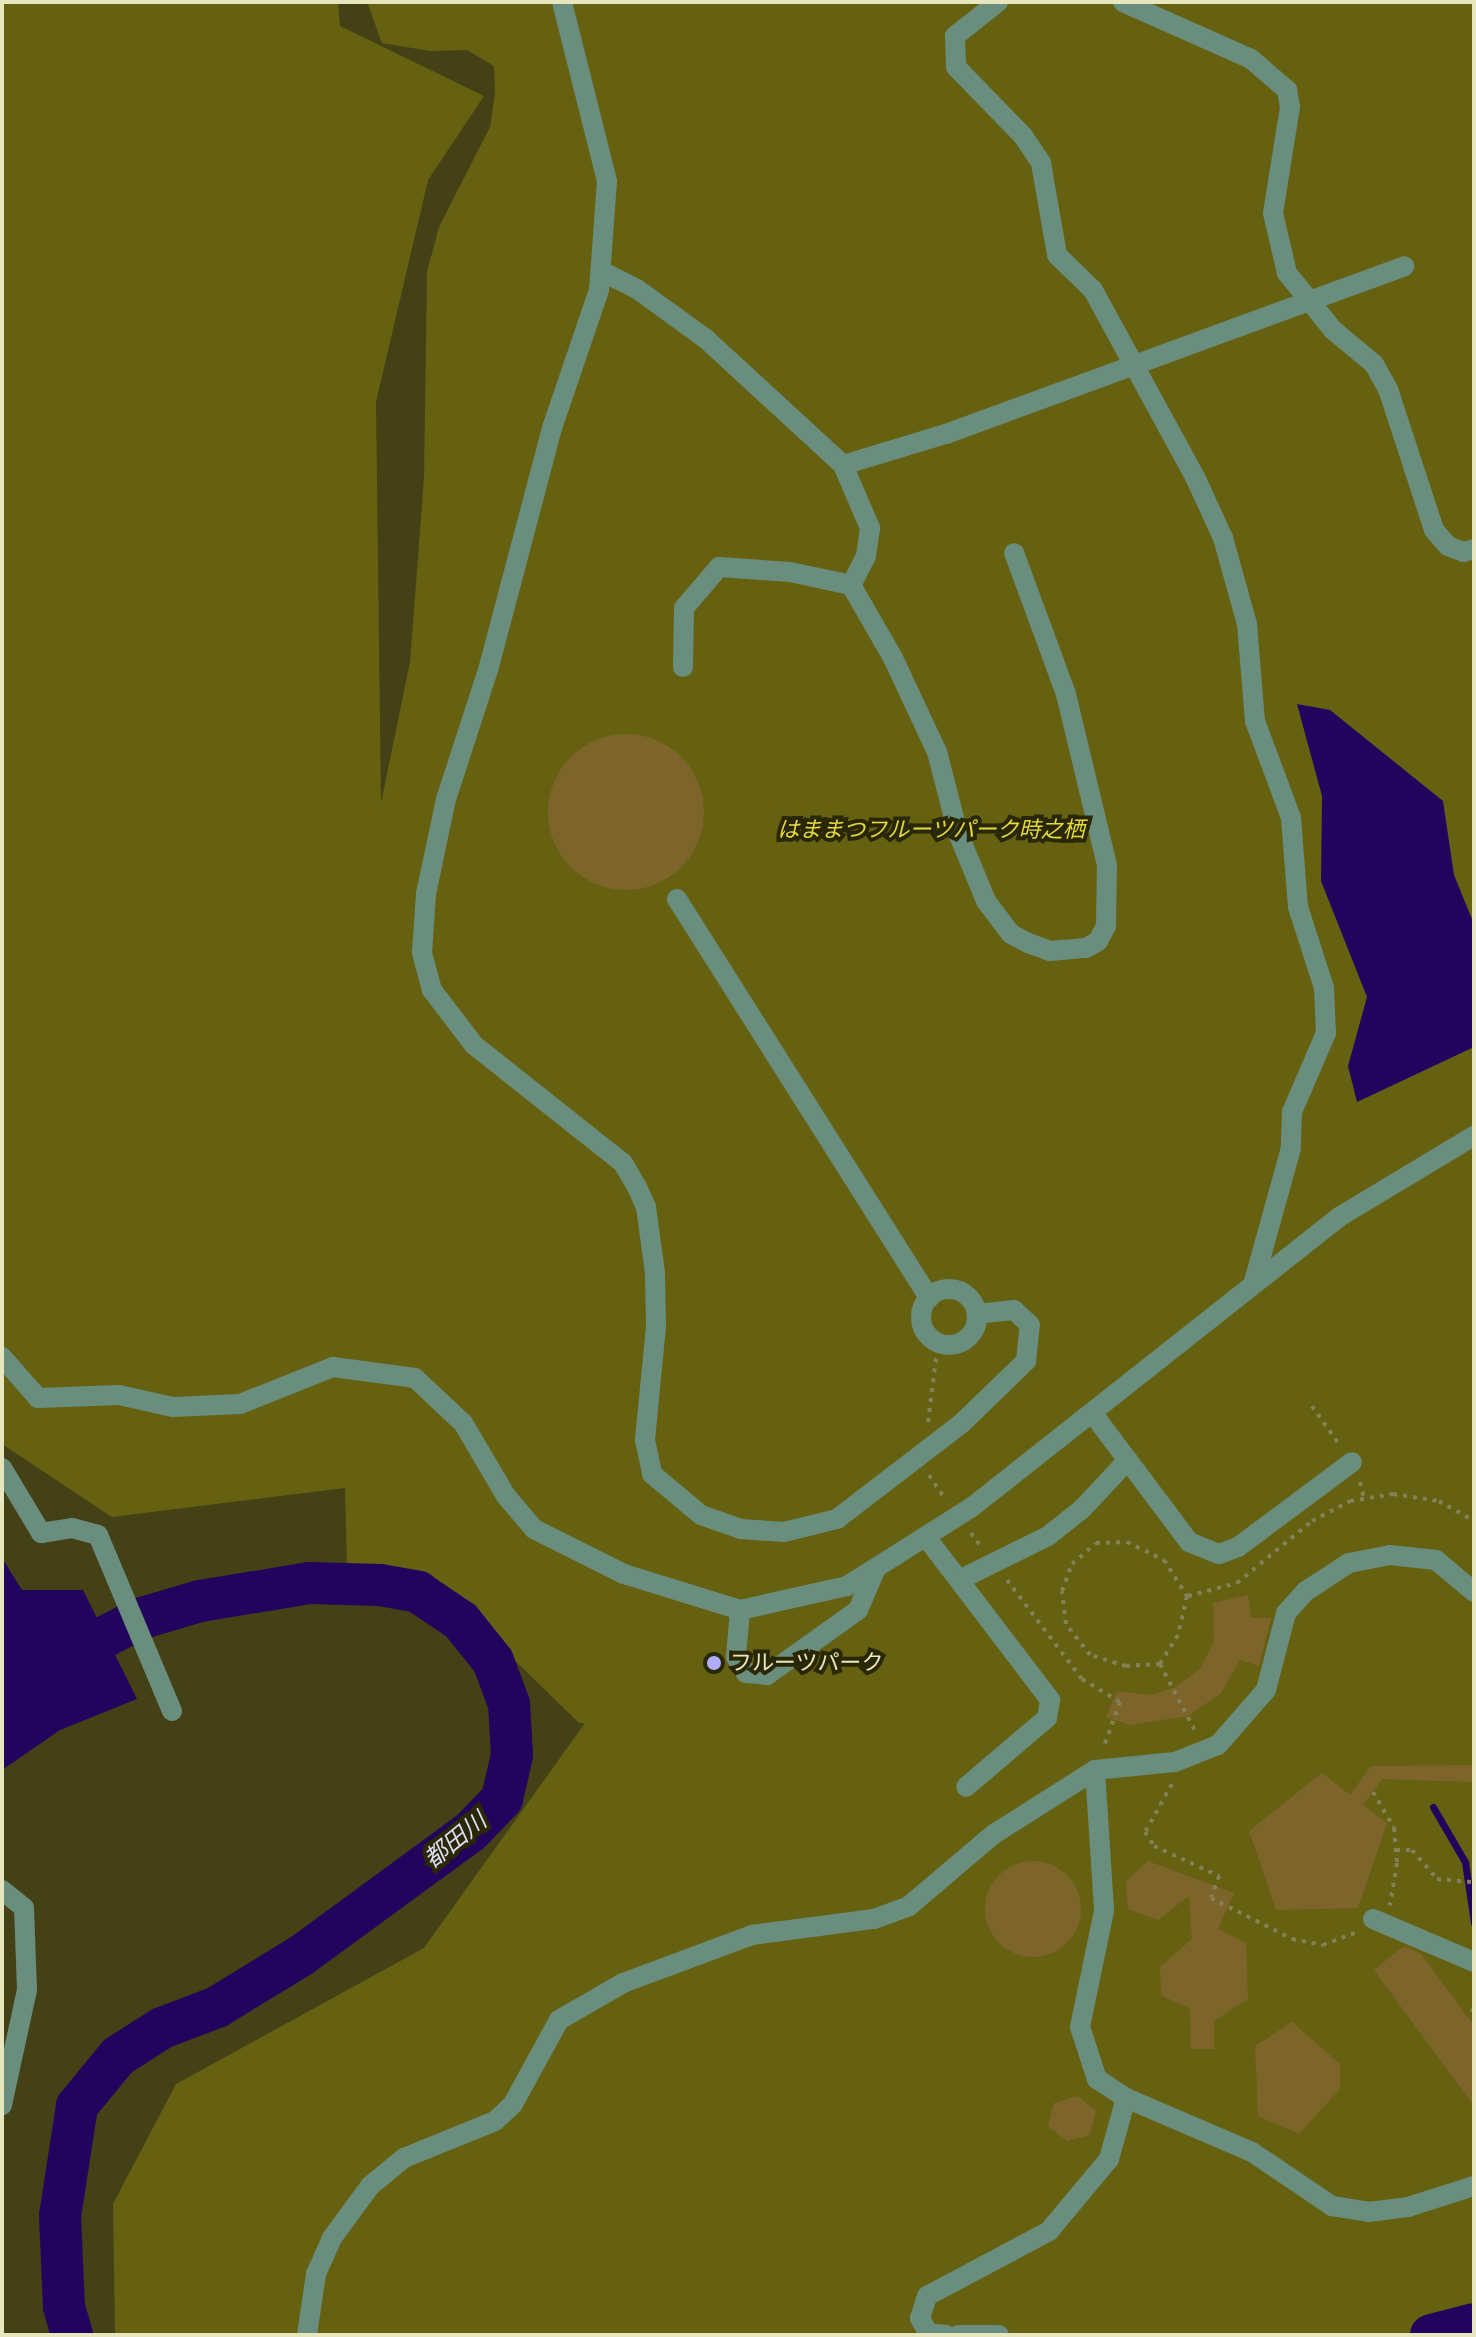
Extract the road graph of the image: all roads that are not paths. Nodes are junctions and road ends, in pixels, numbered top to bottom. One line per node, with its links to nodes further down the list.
1 (562, 2): 5 (street)
2 (998, 2): 13 (street)
3 (1123, 2): 7 (street)
4 (1404, 266): 6 (street)
5 (601, 271): 6 (street); 15 (street)
6 (843, 465): 9 (street)
7 (1474, 549)
8 (1014, 553): 9 (street)
9 (851, 585): 10 (street)
10 (683, 667)
11 (677, 899): 14 (street)
12 (1474, 1136): 13 (street)
13 (1254, 1281): 17 (street)
14 (929, 1298): 15 (street); 15 (street)
15 (977, 1314)
16 (2, 1357): 25 (street)
17 (1093, 1414): 18 (street); 21 (street)
18 (1128, 1460): 19 (street); 23 (street)
19 (1352, 1462)
20 (2, 1468): 26 (street)
21 (926, 1537): 22 (street); 23 (street)
22 (876, 1568): 25 (street); 25 (street)
23 (959, 1580): 28 (street)
24 (1474, 1592): 27 (street)
25 (740, 1610)
26 (172, 1711)
27 (1095, 1770): 32 (street); 35 (street)
28 (966, 1787)
29 (2, 1890): 33 (street)
30 (1373, 1919): 31 (street)
31 (1474, 1962)
32 (1126, 2098): 34 (street); 36 (street)
33 (2, 2105)
34 (1474, 2186)
35 (307, 2335)
36 (946, 2335)
37 (958, 2335): 38 (street)
38 (999, 2335)

